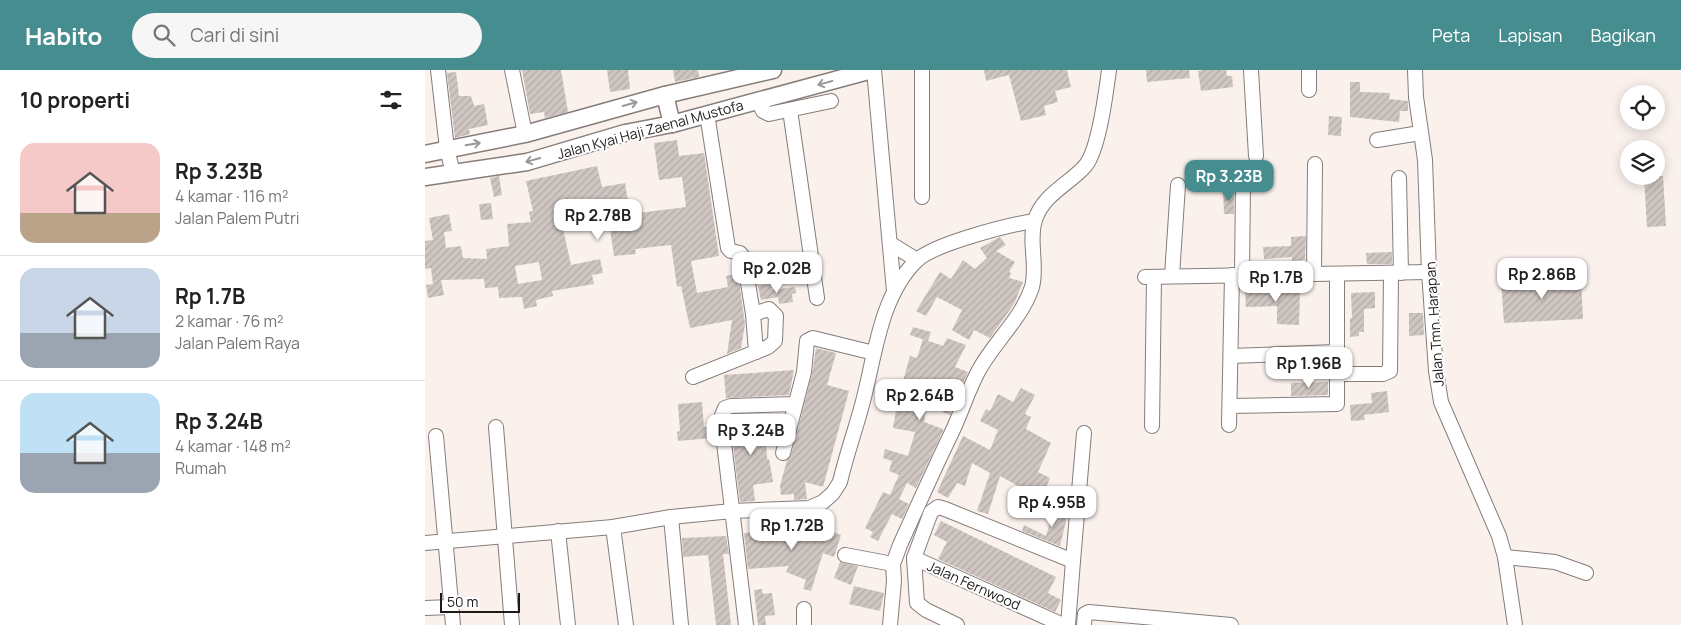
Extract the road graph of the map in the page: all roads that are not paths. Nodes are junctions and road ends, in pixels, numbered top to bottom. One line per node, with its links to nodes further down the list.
1 (439, 70): 20 (street)
2 (512, 70): 18 (street)
3 (773, 70): 10 (main road, Jalan Kyai Haji Zaenal Mustofa)
4 (873, 70): 14 (main road, Jalan Kyai Haji Zaenal Mustofa, one-way to 14); 31 (street)
5 (922, 70): 29 (street)
6 (1109, 70): 30 (street)
7 (1251, 70): 22 (street)
8 (1309, 70): 11 (street)
9 (1415, 70): 17 (street, Jalan Tmn. Harapan)
10 (737, 74): 12 (main road, Jalan Kyai Haji Zaenal Mustofa)
11 (1309, 90)
12 (665, 95): 16 (main road); 18 (main road, Jalan Kyai Haji Zaenal Mustofa, one-way to 12)
13 (831, 101): 14 (street)
14 (785, 107): 15 (main road, Jalan Kyai Haji Zaenal Mustofa); 40 (street)
15 (707, 114): 16 (main road, Jalan Kyai Haji Zaenal Mustofa); 41 (street)
16 (672, 124): 24 (main road, Jalan Kyai Haji Zaenal Mustofa, one-way to 24)
17 (1420, 133): 19 (street); 33 (street, Jalan Tmn. Harapan)
18 (525, 134): 20 (main road, Jalan Kyai Haji Zaenal Mustofa, one-way to 18)
19 (1377, 140)
20 (447, 149): 21 (main road, Jalan Kyai Haji Zaenal Mustofa); 24 (street)
21 (425, 154)
22 (1256, 156)
23 (1315, 164): 35 (street)
24 (453, 173): 25 (main road, Jalan Kyai Haji Zaenal Mustofa)
25 (425, 177)
26 (1399, 178): 34 (street)
27 (1243, 184): 37 (street)
28 (1177, 185): 38 (street)
29 (922, 197)
30 (1034, 221): 32 (street); 67 (street)
31 (891, 244): 32 (street); 39 (street)
32 (917, 260): 39 (street)
33 (1429, 272): 34 (street); 64 (street, Jalan Tmn. Harapan)
34 (1396, 273): 36 (street); 46 (street)
35 (1314, 274): 36 (street); 37 (street)
36 (1337, 274): 43 (street)
37 (1237, 275): 38 (street); 45 (street)
38 (1173, 276): 51 (street)
39 (894, 290): 44 (street)
40 (817, 298)
41 (753, 314): 42 (street); 42 (street)
42 (756, 352): 47 (street)
43 (1336, 352): 45 (street); 46 (street)
44 (874, 353): 48 (street); 56 (street)
45 (1231, 356): 49 (street)
46 (1337, 374): 49 (street)
47 (693, 377)
48 (795, 404): 55 (street); 56 (street)
49 (1230, 406): 50 (street)
50 (1229, 425)
51 (1152, 426)
52 (497, 427): 60 (street)
53 (1084, 434): 66 (street)
54 (436, 436): 61 (street)
55 (783, 453)
56 (731, 511): 57 (street); 77 (street)
57 (671, 517): 58 (street); 76 (street)
58 (613, 526): 59 (street); 75 (street)
59 (559, 531): 60 (street); 74 (street)
60 (506, 535): 61 (street); 73 (street)
61 (445, 541): 62 (street); 69 (street)
62 (425, 543)
63 (845, 554): 67 (street)
64 (1505, 556): 68 (street); 85 (street, Jalan Tmn. Harapan)
65 (914, 558): 66 (street, Jalan Fernwood); 80 (street); 81 (street, Jalan Fernwood)
66 (1073, 561): 82 (street)
67 (893, 564): 79 (street)
68 (1586, 573)
69 (451, 607): 70 (street); 72 (street)
70 (425, 608)
71 (805, 609): 78 (street)
72 (453, 625)
73 (511, 625)
74 (568, 625)
75 (625, 625)
76 (681, 625)
77 (746, 625)
78 (804, 625)
79 (890, 625)
80 (957, 625)
81 (1063, 625)
82 (1068, 625)
83 (1084, 625): 84 (street)
84 (1231, 625)
85 (1515, 625)

